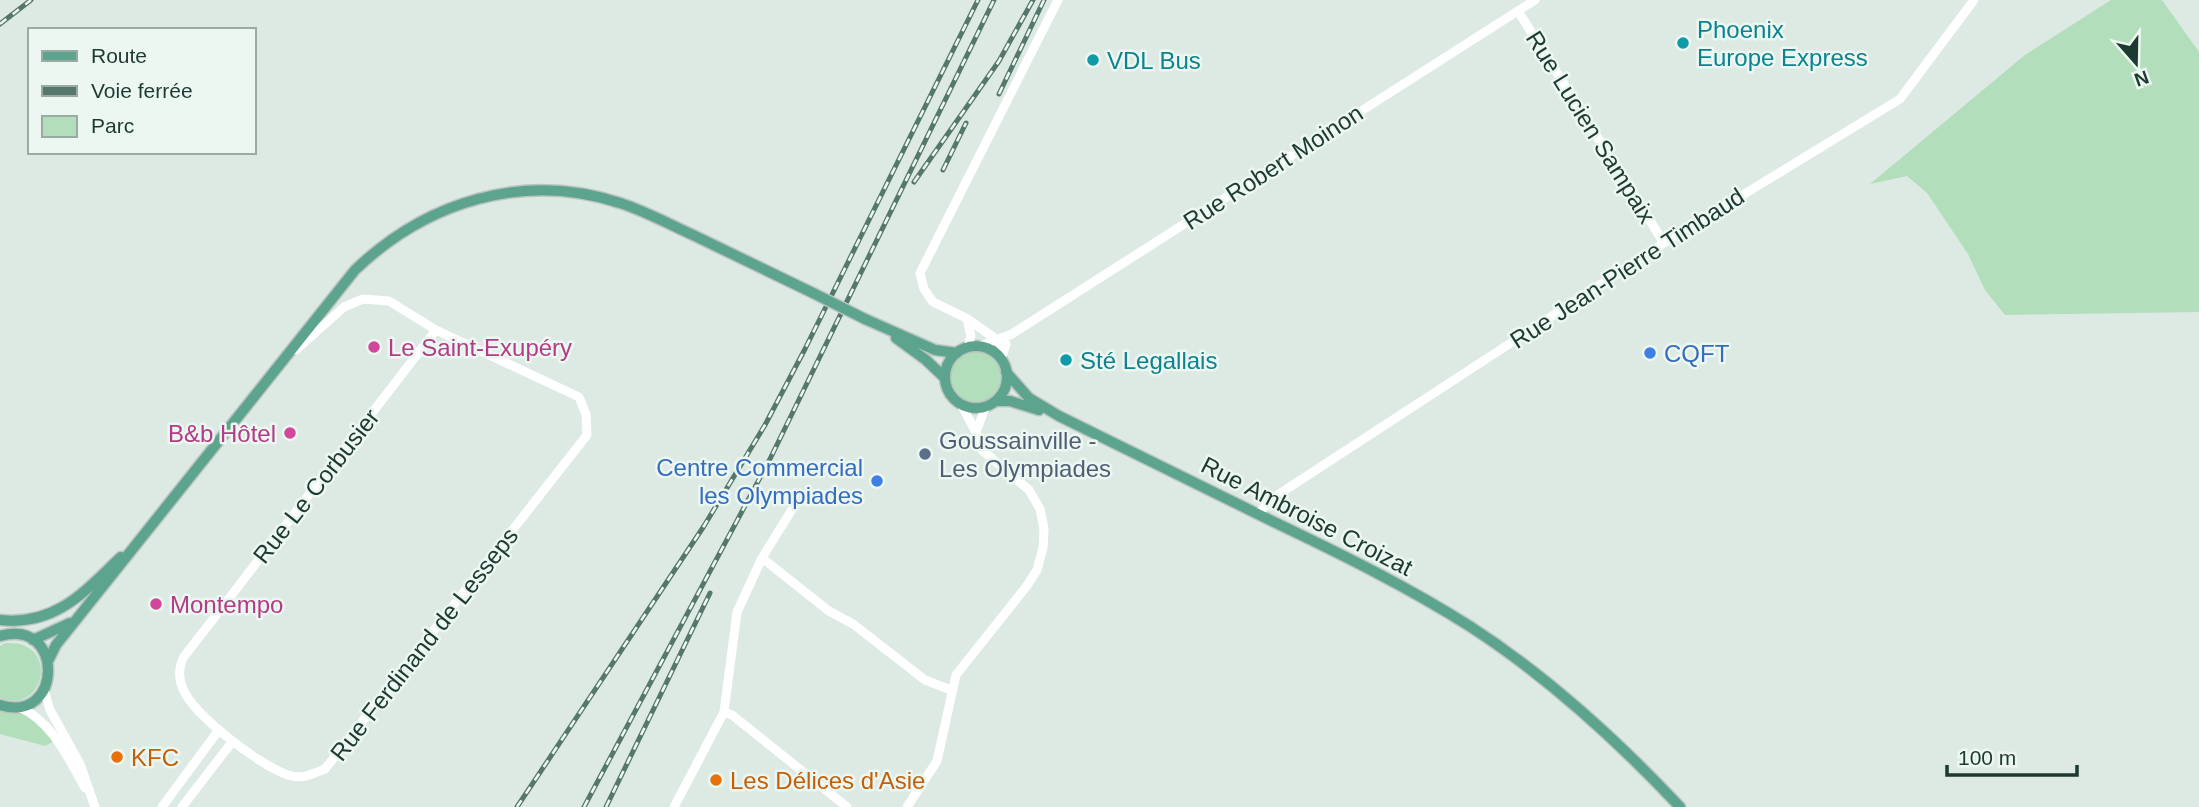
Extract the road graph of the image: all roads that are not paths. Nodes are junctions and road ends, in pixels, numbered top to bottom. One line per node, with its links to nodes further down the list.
1 (1058, 0): 6 (street)
2 (1535, 0): 4 (street, Rue Robert Moinon)
3 (1974, 0): 5 (street, Rue Jean-Pierre Timbaud)
4 (1518, 10): 5 (street, Rue Lucien Sampaix); 9 (street, Rue Robert Moinon)
5 (1664, 243): 22 (street, Rue Jean-Pierre Timbaud)
6 (966, 318): 10 (street); 11 (street)
7 (880, 327): 12 (main road); 14 (main road, bridge); 16 (main road)
8 (436, 330): 14 (street); 35 (street, Rue Le Corbusier); 36 (street, Rue Ferdinand de Lesseps)
9 (1013, 334): 10 (street, Rue Robert Moinon); 13 (street, Rue Robert Moinon)
10 (996, 339): 11 (street, Rue Robert Moinon); 13 (street)
11 (974, 347): 12 (main road); 13 (main road)
12 (957, 353): 16 (main road)
13 (1002, 354): 15 (main road)
14 (277, 367): 23 (main road)
15 (1006, 372): 18 (main road); 19 (main road)
16 (945, 379): 17 (main road)
17 (961, 404): 18 (main road); 20 (street)
18 (991, 404): 19 (main road); 20 (street)
19 (1059, 416): 22 (main road, Rue Ambroise Croizat)
20 (976, 432): 31 (street)
21 (791, 511): 24 (street)
22 (1258, 514): 44 (main road, Rue Ambroise Croizat)
23 (146, 533): 25 (main road); 26 (main road)
24 (762, 558): 31 (street); 34 (street)
25 (81, 615): 28 (main road); 29 (main road)
26 (0, 620)
27 (0, 636): 28 (main road)
28 (33, 640): 29 (main road)
29 (48, 661): 30 (main road)
30 (44, 690): 33 (main road); 38 (street)
31 (951, 690): 43 (street)
32 (0, 705): 33 (main road)
33 (19, 707): 38 (street)
34 (724, 712): 41 (street); 42 (street)
35 (218, 732): 36 (street, Rue Le Corbusier); 37 (street)
36 (232, 742): 39 (street)
37 (175, 790): 39 (street); 40 (street)
38 (94, 804)
39 (185, 804)
40 (162, 807)
41 (674, 807)
42 (847, 807)
43 (906, 807)
44 (1680, 807)

